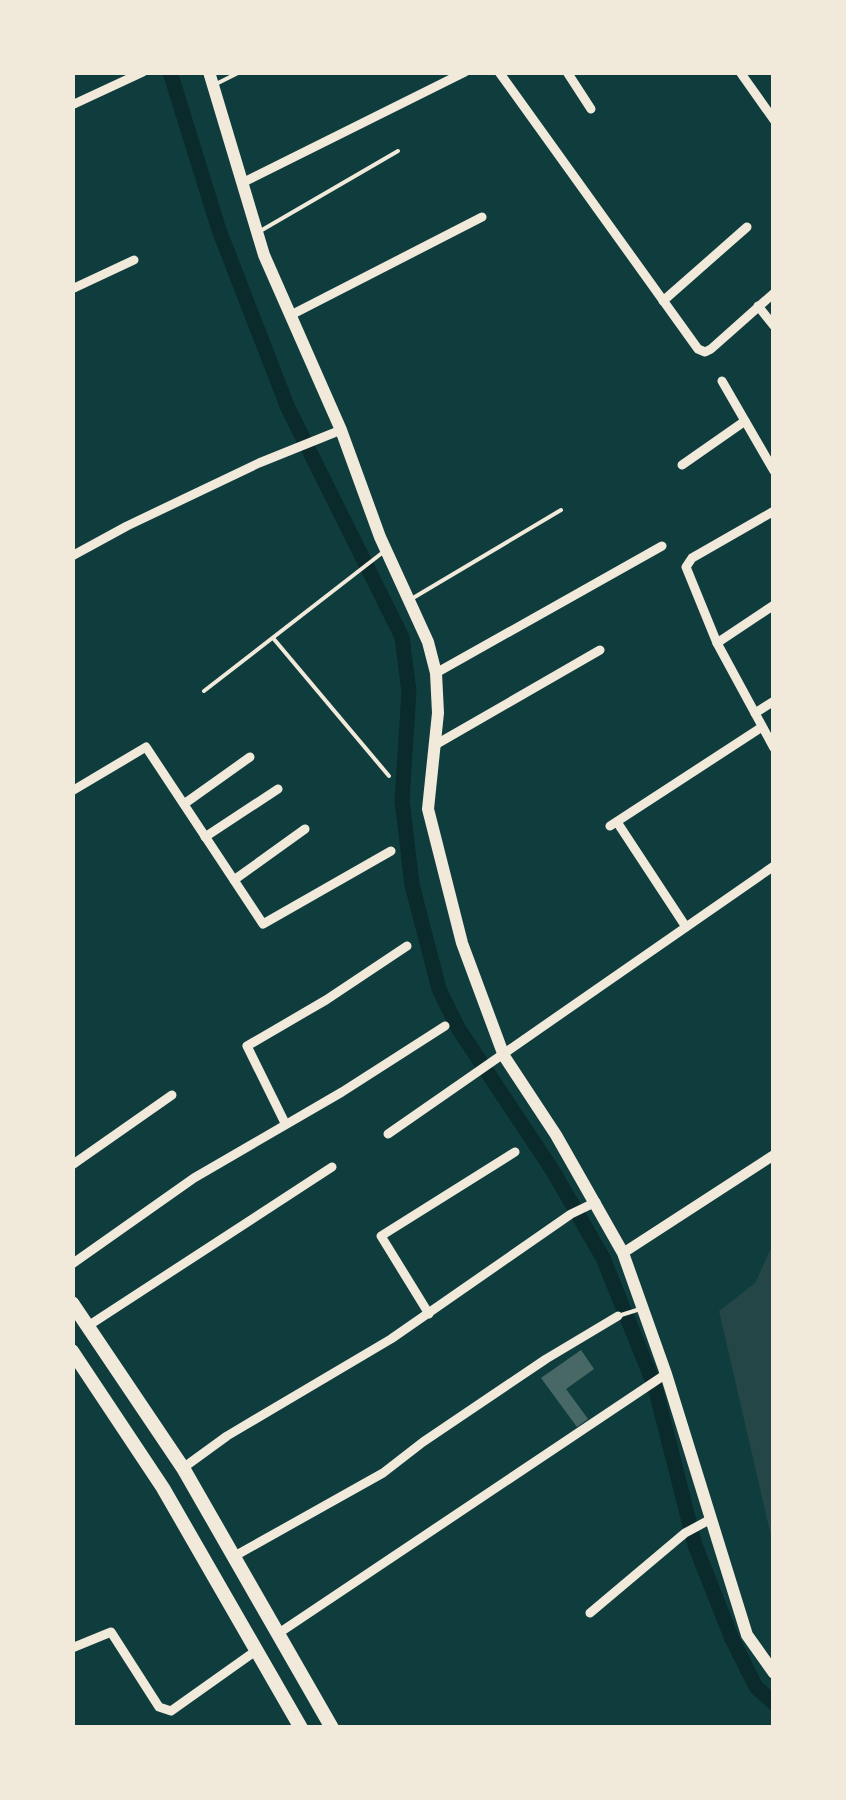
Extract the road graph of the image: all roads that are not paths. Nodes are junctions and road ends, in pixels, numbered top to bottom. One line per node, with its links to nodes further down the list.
1 (143, 72): 8 (street)
2 (240, 72): 7 (lane)
3 (465, 72): 12 (street)
4 (499, 72): 19 (street)
5 (568, 72): 9 (street)
6 (740, 72): 10 (street)
7 (212, 79): 12 (main road)
8 (72, 105)
9 (591, 109)
10 (774, 120)
11 (398, 151): 15 (lane)
12 (242, 182): 15 (main road)
13 (482, 217): 21 (street)
14 (747, 227): 19 (street)
15 (258, 232): 21 (main road)
16 (134, 260): 17 (street)
17 (72, 289)
18 (774, 293): 20 (street)
19 (664, 301): 20 (street)
20 (758, 306): 22 (street)
21 (291, 315): 25 (main road)
22 (774, 326)
23 (722, 381): 24 (street)
24 (745, 421): 26 (street); 27 (street)
25 (341, 430): 31 (main road); 32 (street)
26 (682, 465)
27 (774, 471)
28 (561, 510): 33 (lane)
29 (774, 511): 36 (street)
30 (662, 546): 38 (street)
31 (386, 550): 33 (main road); 35 (lane)
32 (72, 556)
33 (409, 600): 38 (main road)
34 (774, 605): 36 (street)
35 (272, 637): 39 (lane); 46 (lane)
36 (717, 643): 41 (street)
37 (600, 650): 43 (street)
38 (436, 673): 43 (main road)
39 (204, 690)
40 (774, 701): 41 (street)
41 (755, 713): 42 (street)
42 (762, 727): 44 (street); 55 (street)
43 (435, 745): 58 (main road)
44 (774, 748)
45 (250, 757): 49 (street)
46 (388, 776)
47 (278, 790): 51 (street)
48 (72, 791): 49 (street)
49 (184, 804): 51 (street)
50 (305, 829): 54 (street)
51 (205, 836): 54 (street)
52 (391, 851): 54 (street)
53 (774, 866): 55 (street)
54 (234, 880)
55 (686, 927): 58 (street)
56 (407, 946): 60 (street)
57 (446, 1026): 60 (street)
58 (504, 1056): 61 (street); 66 (main road)
59 (172, 1096): 64 (street)
60 (285, 1123): 68 (street)
61 (388, 1134)
62 (515, 1152): 71 (street)
63 (774, 1155): 67 (street)
64 (72, 1164)
65 (332, 1167): 73 (street)
66 (596, 1202): 67 (main road); 71 (street)
67 (623, 1253): 70 (main road)
68 (72, 1264)
69 (72, 1302): 73 (highway)
70 (637, 1310): 72 (lane); 75 (main road)
71 (429, 1314): 76 (street)
72 (618, 1316): 78 (street)
73 (88, 1326): 76 (highway)
74 (72, 1351): 82 (highway)
75 (660, 1378): 77 (main road); 80 (street)
76 (183, 1468): 78 (highway)
77 (711, 1519): 79 (street); 83 (main road)
78 (234, 1557): 80 (highway)
79 (590, 1613)
80 (279, 1633): 85 (highway)
81 (72, 1648): 82 (street)
82 (257, 1650): 84 (highway)
83 (774, 1674)
84 (301, 1728)
85 (332, 1728)

